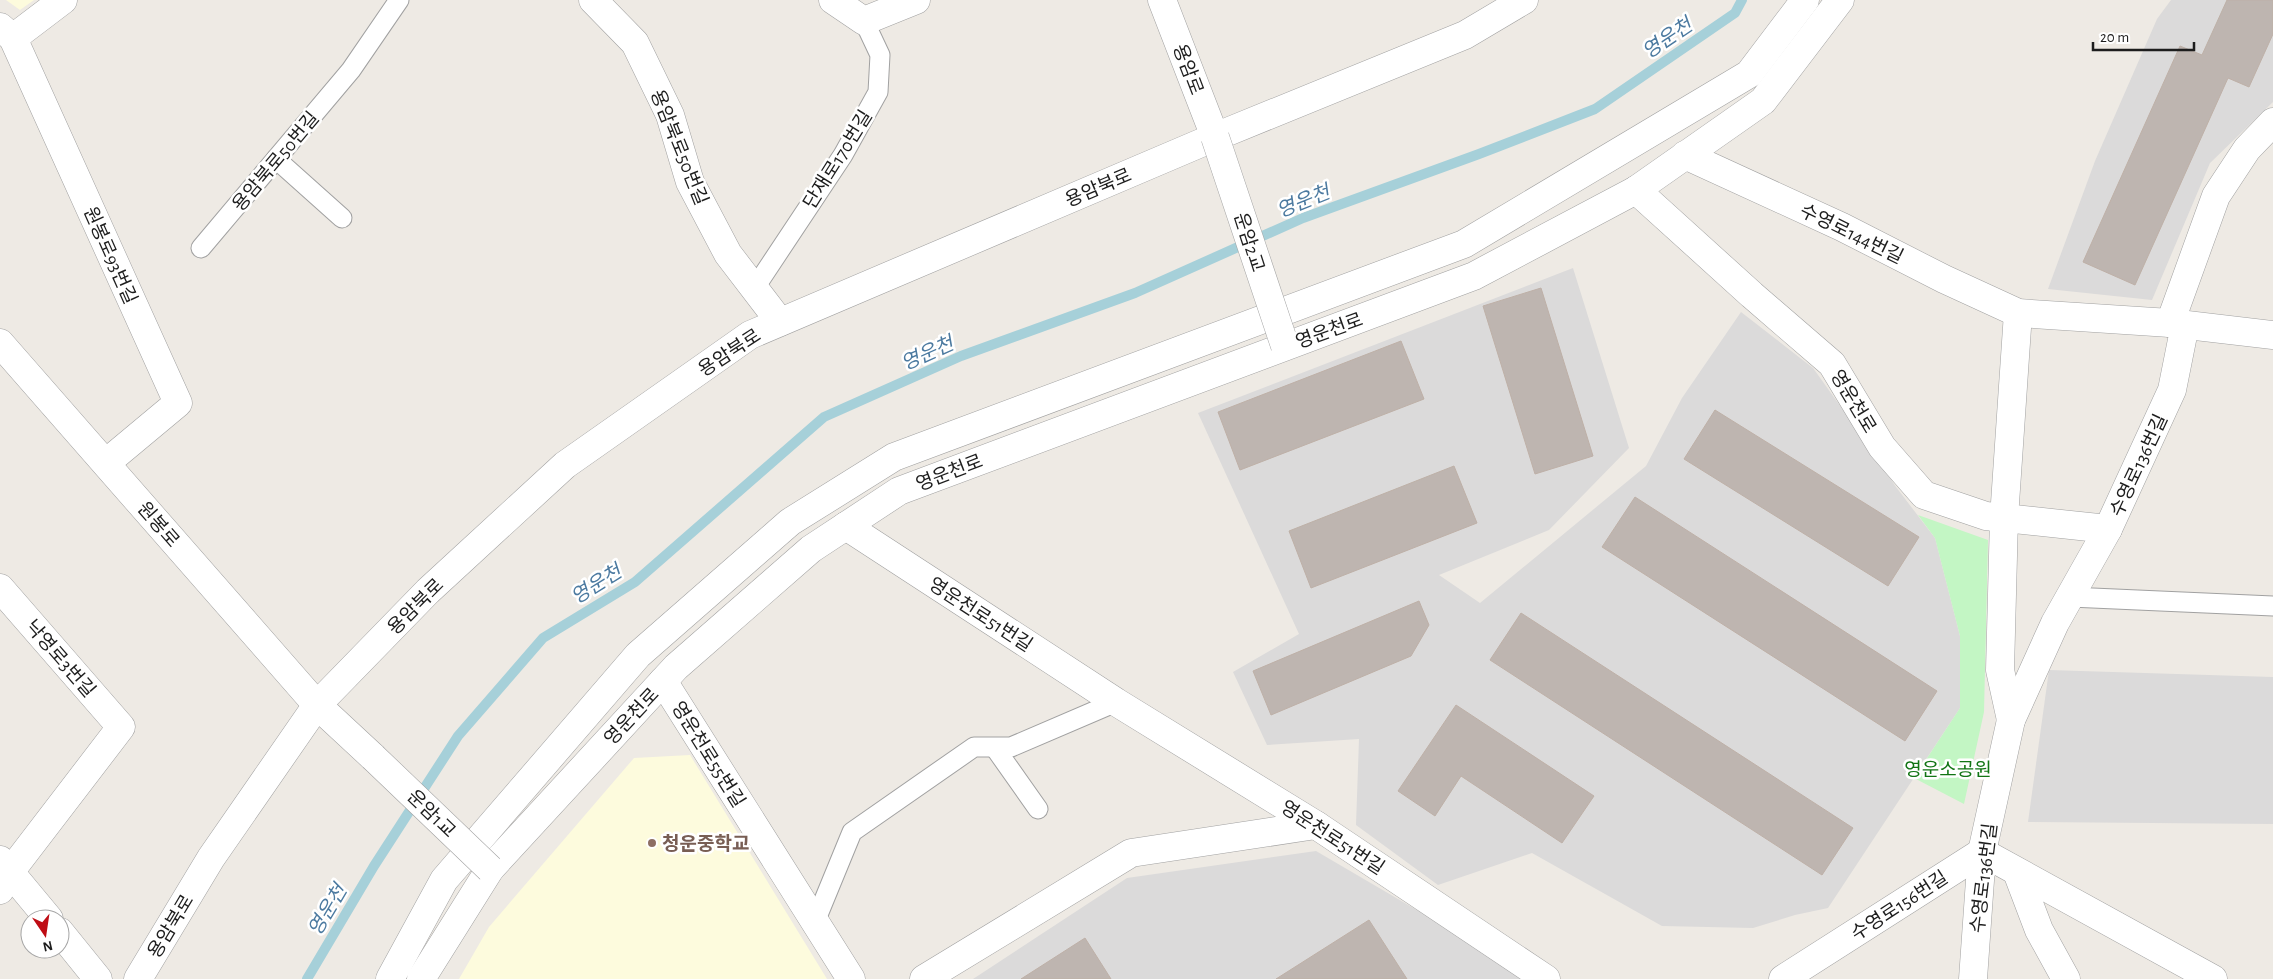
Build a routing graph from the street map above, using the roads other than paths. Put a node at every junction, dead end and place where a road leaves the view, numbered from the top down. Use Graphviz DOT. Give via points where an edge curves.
graph roads {
  1 [pos="63,0"];
  2 [pos="399,0"];
  3 [pos="593,0"];
  4 [pos="833,0"];
  5 [pos="916,0"];
  6 [pos="1162,0"];
  7 [pos="1524,0"];
  8 [pos="1805,0"];
  9 [pos="1840,0"];
  10 [pos="864,21"];
  11 [pos="7,32"];
  12 [pos="2273,122"];
  13 [pos="1215,137"];
  14 [pos="1685,155"];
  15 [pos="276,159"];
  16 [pos="1636,190"];
  17 [pos="342,218"];
  18 [pos="201,248"];
  19 [pos="754,289"];
  20 [pos="2018,313"];
  21 [pos="780,322"];
  22 [pos="2178,324"];
  23 [pos="2273,335"];
  24 [pos="0,343"];
  25 [pos="1285,346"];
  26 [pos="106,463"];
  27 [pos="2004,518"];
  28 [pos="846,526"];
  29 [pos="2108,529"];
  30 [pos="0,588"];
  31 [pos="2070,597"];
  32 [pos="2273,606"];
  33 [pos="663,681"];
  34 [pos="1116,702"];
  35 [pos="316,705"];
  36 [pos="2011,720"];
  37 [pos="995,748"];
  38 [pos="373,757"];
  39 [pos="1038,809"];
  40 [pos="1316,825"];
  41 [pos="1982,852"];
  42 [pos="490,869"];
  43 [pos="2017,872"];
  44 [pos="3,874"];
  45 [pos="39,909"];
  46 [pos="815,922"];
  47 [pos="70,944"];
  48 [pos="98,979"];
  49 [pos="138,979"];
  50 [pos="390,979"];
  51 [pos="421,979"];
  52 [pos="851,979"];
  53 [pos="924,979"];
  54 [pos="1546,979"];
  55 [pos="1783,979"];
  56 [pos="1973,979"];
  57 [pos="2066,979"];
  58 [pos="2214,979"];
  1 -- 11 [label="street"];
  2 -- 15 [label="lane, 용암북로50번길" via="351,70"];
  3 -- 19 [label="street, 용암북로50번길" via="635,43 670,114 690,182 728,254"];
  4 -- 10 [label="street"];
  5 -- 10 [label="street"];
  6 -- 13 [label="street, 용암로"];
  7 -- 13 [label="street, 용암북로" via="1465,35"];
  8 -- 50 [label="street" via="1749,74 1464,244 894,457 790,522 638,655 444,880"];
  9 -- 14 [label="street, 영운천로" via="1763,101"];
  10 -- 19 [label="lane, 단재로170번길" via="880,55 878,92 843,155"];
  11 -- 26 [label="street, 원봉로93번길" via="178,404"];
  12 -- 22 [label="street, 수영로136번길" via="2248,149 2216,196"];
  13 -- 21 [label="street, 용암북로"];
  13 -- 25 [label="street, 운암2교, bridge"];
  14 -- 16 [label="street, 영운천로"];
  14 -- 20 [label="street, 수영로144번길"];
  15 -- 17 [label="lane"];
  15 -- 18 [label="lane, 용암북로50번길"];
  16 -- 25 [label="street, 영운천로" via="1474,276"];
  16 -- 27 [label="street, 영운천로" via="1832,364 1882,447 1924,495 1986,516"];
  19 -- 21 [label="street, 용암북로50번길"];
  20 -- 22 [label="street, 수영로144번길"];
  20 -- 27 [label="street"];
  21 -- 35 [label="street, 용암북로" via="750,335 565,465 428,591"];
  22 -- 23 [label="street, 수영로144번길"];
  22 -- 29 [label="street, 수영로136번길" via="2172,390"];
  24 -- 26 [label="street, 원봉로"];
  25 -- 28 [label="street, 영운천로" via="899,491"];
  26 -- 35 [label="street, 원봉로"];
  27 -- 29 [label="street, 영운천로"];
  27 -- 36 [label="street, 수영로136번길" via="2000,670"];
  28 -- 33 [label="street, 영운천로" via="811,549"];
  28 -- 34 [label="street, 영운천로51번길"];
  29 -- 31 [label="street, 수영로136번길"];
  30 -- 44 [label="street, 낙영로3번길" via="121,727"];
  31 -- 32 [label="lane"];
  31 -- 36 [label="street, 수영로136번길"];
  33 -- 42 [label="street, 영운천로"];
  33 -- 46 [label="street, 영운천로55번길"];
  34 -- 37 [label="lane" via="1011,747"];
  34 -- 40 [label="street, 영운천로51번길"];
  35 -- 38 [label="street, 원봉로"];
  35 -- 49 [label="street, 용암북로" via="211,858"];
  36 -- 41 [label="street, 수영로136번길"];
  37 -- 39 [label="lane"];
  37 -- 46 [label="lane" via="974,748 852,832"];
  38 -- 42 [label="street, 운암1교, bridge"];
  40 -- 53 [label="street" via="1131,853"];
  40 -- 54 [label="street, 영운천로51번길"];
  41 -- 43 [label="street"];
  41 -- 55 [label="street, 수영로156번길"];
  41 -- 56 [label="street, 수영로136번길"];
  42 -- 51 [label="street, 영운천로"];
  43 -- 57 [label="street" via="2039,930"];
  43 -- 58 [label="street"];
  44 -- 45 [label="street"];
  46 -- 52 [label="street, 영운천로55번길"];
  47 -- 48 [label="street"];
}
